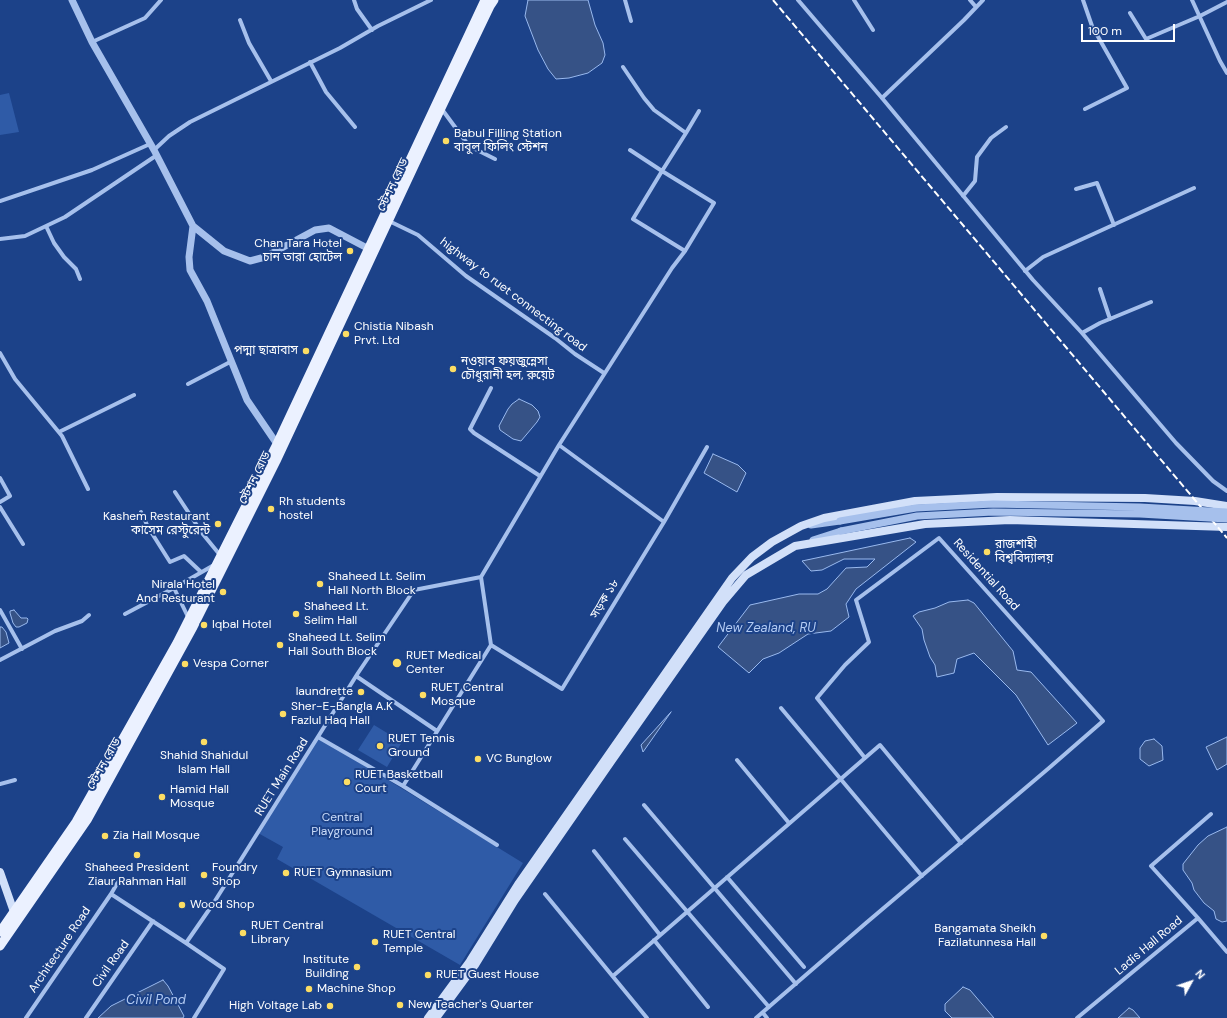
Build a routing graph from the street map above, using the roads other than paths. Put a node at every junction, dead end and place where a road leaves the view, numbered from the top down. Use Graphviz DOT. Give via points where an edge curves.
graph roads {
  1 [pos="72,0"];
  2 [pos="161,0"];
  3 [pos="354,0"];
  4 [pos="431,0"];
  5 [pos="485,0"];
  6 [pos="494,0"];
  7 [pos="625,0"];
  8 [pos="798,0"];
  9 [pos="854,0"];
  10 [pos="970,0"];
  11 [pos="983,0"];
  12 [pos="1083,0"];
  13 [pos="1192,0"];
  14 [pos="1227,2"];
  15 [pos="976,7"];
  16 [pos="1130,13"];
  17 [pos="1200,16"];
  18 [pos="240,20"];
  19 [pos="631,21"];
  20 [pos="372,30"];
  21 [pos="873,30"];
  22 [pos="92,42"];
  23 [pos="310,62"];
  24 [pos="623,67"];
  25 [pos="1227,73"];
  26 [pos="271,81"];
  27 [pos="882,98"];
  28 [pos="441,108"];
  29 [pos="1085,109"];
  30 [pos="699,111"];
  31 [pos="355,126"];
  32 [pos="1006,127"];
  33 [pos="686,133"];
  34 [pos="154,150"];
  35 [pos="630,150"];
  36 [pos="495,159"];
  37 [pos="662,171"];
  38 [pos="1194,188"];
  39 [pos="1076,189"];
  40 [pos="963,196"];
  41 [pos="0,200"];
  42 [pos="389,222"];
  43 [pos="1114,225"];
  44 [pos="46,226"];
  45 [pos="193,226"];
  46 [pos="0,239"];
  47 [pos="369,249"];
  48 [pos="684,251"];
  49 [pos="1025,271"];
  50 [pos="80,279"];
  51 [pos="1100,289"];
  52 [pos="1151,302"];
  53 [pos="1110,318"];
  54 [pos="1082,333"];
  55 [pos="0,352"];
  56 [pos="232,361"];
  57 [pos="604,373"];
  58 [pos="188,384"];
  59 [pos="491,388"];
  60 [pos="134,395"];
  61 [pos="59,432"];
  62 [pos="559,446"];
  63 [pos="279,447"];
  64 [pos="707,447"];
  65 [pos="540,476"];
  66 [pos="0,478"];
  67 [pos="88,489"];
  68 [pos="1227,491"];
  69 [pos="175,492"];
  70 [pos="0,502"];
  71 [pos="1227,506"];
  72 [pos="0,507"];
  73 [pos="141,512"];
  74 [pos="1227,512"];
  75 [pos="1227,519"];
  76 [pos="664,522"];
  77 [pos="801,526"];
  78 [pos="1227,527"];
  79 [pos="23,544"];
  80 [pos="795,546"];
  81 [pos="219,559"];
  82 [pos="201,572"];
  83 [pos="481,577"];
  84 [pos="174,588"];
  85 [pos="0,610"];
  86 [pos="125,614"];
  87 [pos="89,615"];
  88 [pos="189,619"];
  89 [pos="491,645"];
  90 [pos="22,649"];
  91 [pos="0,660"];
  92 [pos="356,676"];
  93 [pos="780,708"];
  94 [pos="438,731"];
  95 [pos="318,737"];
  96 [pos="865,758"];
  97 [pos="737,760"];
  98 [pos="840,779"];
  99 [pos="15,780"];
  100 [pos="0,784"];
  101 [pos="404,786"];
  102 [pos="644,805"];
  103 [pos="1211,814"];
  104 [pos="789,823"];
  105 [pos="625,839"];
  106 [pos="496,844"];
  107 [pos="961,844"];
  108 [pos="594,851"];
  109 [pos="0,872"];
  110 [pos="922,876"];
  111 [pos="727,877"];
  112 [pos="118,882"];
  113 [pos="715,888"];
  114 [pos="110,894"];
  115 [pos="544,894"];
  116 [pos="688,911"];
  117 [pos="14,912"];
  118 [pos="1198,918"];
  119 [pos="153,921"];
  120 [pos="0,932"];
  121 [pos="660,935"];
  122 [pos="654,940"];
  123 [pos="186,943"];
  124 [pos="0,946"];
  125 [pos="1227,952"];
  126 [pos="804,967"];
  127 [pos="613,976"];
  128 [pos="796,984"];
  129 [pos="708,1007"];
  130 [pos="769,1007"];
  131 [pos="762,1013"];
  132 [pos="26,1018"];
  133 [pos="86,1018"];
  134 [pos="194,1018"];
  135 [pos="428,1018"];
  136 [pos="436,1018"];
  137 [pos="647,1018"];
  138 [pos="756,1018"];
  139 [pos="767,1018"];
  140 [pos="1077,1018"];
  1 -- 22 [label="street"];
  2 -- 22 [label="street" via="145,18"];
  3 -- 20 [label="street" via="357,9"];
  4 -- 20 [label="street"];
  5 -- 47 [label="main road, স্টেশন রোড"];
  6 -- 28 [label="main road, স্টেশন রোড"];
  7 -- 19 [label="street"];
  8 -- 27 [label="street"];
  9 -- 21 [label="street"];
  10 -- 15 [label="street"];
  11 -- 15 [label="street"];
  12 -- 29 [label="street" via="1092,26 1127,88"];
  13 -- 17 [label="street"];
  14 -- 17 [label="street"];
  15 -- 27 [label="street"];
  16 -- 17 [label="street" via="1146,39"];
  17 -- 25 [label="street"];
  18 -- 26 [label="street" via="249,43"];
  20 -- 23 [label="street"];
  22 -- 34 [label="street"];
  23 -- 26 [label="street"];
  23 -- 31 [label="street" via="326,92"];
  24 -- 33 [label="street" via="654,110"];
  26 -- 34 [label="street" via="190,122"];
  27 -- 40 [label="street"];
  28 -- 36 [label="street" via="468,146"];
  28 -- 42 [label="main road, স্টেশন রোড"];
  30 -- 33 [label="street"];
  32 -- 40 [label="street" via="991,138 977,157 975,181"];
  33 -- 37 [label="street"];
  34 -- 41 [label="street"];
  34 -- 44 [label="street" via="65,217"];
  34 -- 45 [label="street"];
  35 -- 37 [label="street"];
  37 -- 48 [label="street" via="633,219"];
  37 -- 48 [label="street" via="714,203"];
  38 -- 43 [label="street"];
  39 -- 43 [label="street" via="1097,183"];
  40 -- 49 [label="street"];
  42 -- 57 [label="street, highway to ruet connecting road" via="418,236 466,276"];
  42 -- 63 [label="main road, স্টেশন রোড"];
  43 -- 49 [label="street" via="1043,257"];
  44 -- 46 [label="street" via="25,236"];
  44 -- 50 [label="street" via="64,257 76,269"];
  45 -- 47 [label="street" via="224,251 250,261 265,257 315,230 330,228"];
  45 -- 56 [label="street" via="190,270 207,301"];
  47 -- 63 [label="main road, স্টেশন রোড"];
  48 -- 57 [label="street"];
  49 -- 54 [label="street"];
  51 -- 53 [label="street"];
  52 -- 53 [label="street"];
  53 -- 54 [label="street"];
  54 -- 68 [label="street" via="1176,443 1213,481"];
  55 -- 61 [label="street" via="15,379"];
  56 -- 58 [label="street"];
  56 -- 63 [label="street" via="247,400"];
  57 -- 62 [label="street"];
  59 -- 65 [label="street" via="470,429"];
  60 -- 61 [label="street"];
  61 -- 67 [label="street"];
  62 -- 65 [label="street"];
  62 -- 76 [label="street"];
  63 -- 81 [label="main road, স্টেশন রোড"];
  63 -- 124 [label="main road, স্টেশন রোড" via="193,627 86,820"];
  64 -- 76 [label="street, সড়ক ১৮"];
  65 -- 83 [label="street"];
  66 -- 70 [label="street" via="10,496"];
  69 -- 81 [label="street"];
  71 -- 77 [label="main road" via="1145,498 982,498 914,501 824,518"];
  72 -- 79 [label="street"];
  73 -- 82 [label="street" via="170,562 184,556"];
  74 -- 77 [label="street, bridge" via="1140,507 993,504 916,508"];
  75 -- 80 [label="street, bridge" via="1140,514 993,512 916,516 841,531"];
  76 -- 89 [label="street, সড়ক ১৮" via="562,690"];
  77 -- 135 [label="main road" via="757,553 732,578 519,883 470,961"];
  78 -- 80 [label="main road" via="1010,520 940,523"];
  80 -- 136 [label="main road" via="746,575 723,602 605,769 515,900 475,965"];
  81 -- 82 [label="street"];
  81 -- 88 [label="main road, স্টেশন রোড"];
  82 -- 84 [label="street"];
  83 -- 89 [label="street"];
  83 -- 92 [label="street, RUET Main Road" via="414,590"];
  84 -- 86 [label="street"];
  84 -- 88 [label="street"];
  85 -- 90 [label="street"];
  87 -- 90 [label="street"];
  88 -- 117 [label="main road, স্টেশন রোড" via="90,800"];
  89 -- 94 [label="street"];
  90 -- 91 [label="street"];
  92 -- 94 [label="street"];
  92 -- 95 [label="street, RUET Main Road"];
  93 -- 98 [label="street"];
  94 -- 101 [label="street"];
  95 -- 101 [label="street"];
  95 -- 123 [label="street, RUET Main Road"];
  96 -- 98 [label="street"];
  96 -- 107 [label="street" via="880,745"];
  96 -- 107 [label="street, Residential Road" via="817,698 869,642 856,600 939,538 1103,721"];
  97 -- 104 [label="street"];
  98 -- 104 [label="street"];
  98 -- 110 [label="street"];
  99 -- 100 [label="street"];
  101 -- 106 [label="street"];
  102 -- 113 [label="street"];
  103 -- 118 [label="street" via="1151,866"];
  104 -- 111 [label="street"];
  105 -- 116 [label="street"];
  107 -- 110 [label="street"];
  108 -- 121 [label="street"];
  109 -- 117 [label="main road"];
  110 -- 128 [label="street"];
  111 -- 113 [label="street"];
  111 -- 126 [label="street"];
  112 -- 114 [label="street, Architecture Road"];
  113 -- 116 [label="street"];
  113 -- 128 [label="street"];
  114 -- 119 [label="street"];
  114 -- 132 [label="street, Architecture Road"];
  115 -- 127 [label="street"];
  116 -- 121 [label="street"];
  116 -- 130 [label="street"];
  117 -- 120 [label="main road, স্টেশন রোড"];
  118 -- 125 [label="street, Ladis Hall Road"];
  118 -- 140 [label="street, Ladis Hall Road"];
  119 -- 123 [label="street"];
  119 -- 133 [label="street, Civil Road"];
  121 -- 122 [label="street"];
  122 -- 127 [label="street"];
  122 -- 129 [label="street"];
  123 -- 134 [label="street" via="224,969"];
  127 -- 137 [label="street"];
  128 -- 130 [label="street"];
  130 -- 131 [label="street"];
  131 -- 138 [label="street"];
  131 -- 139 [label="street"];
}
